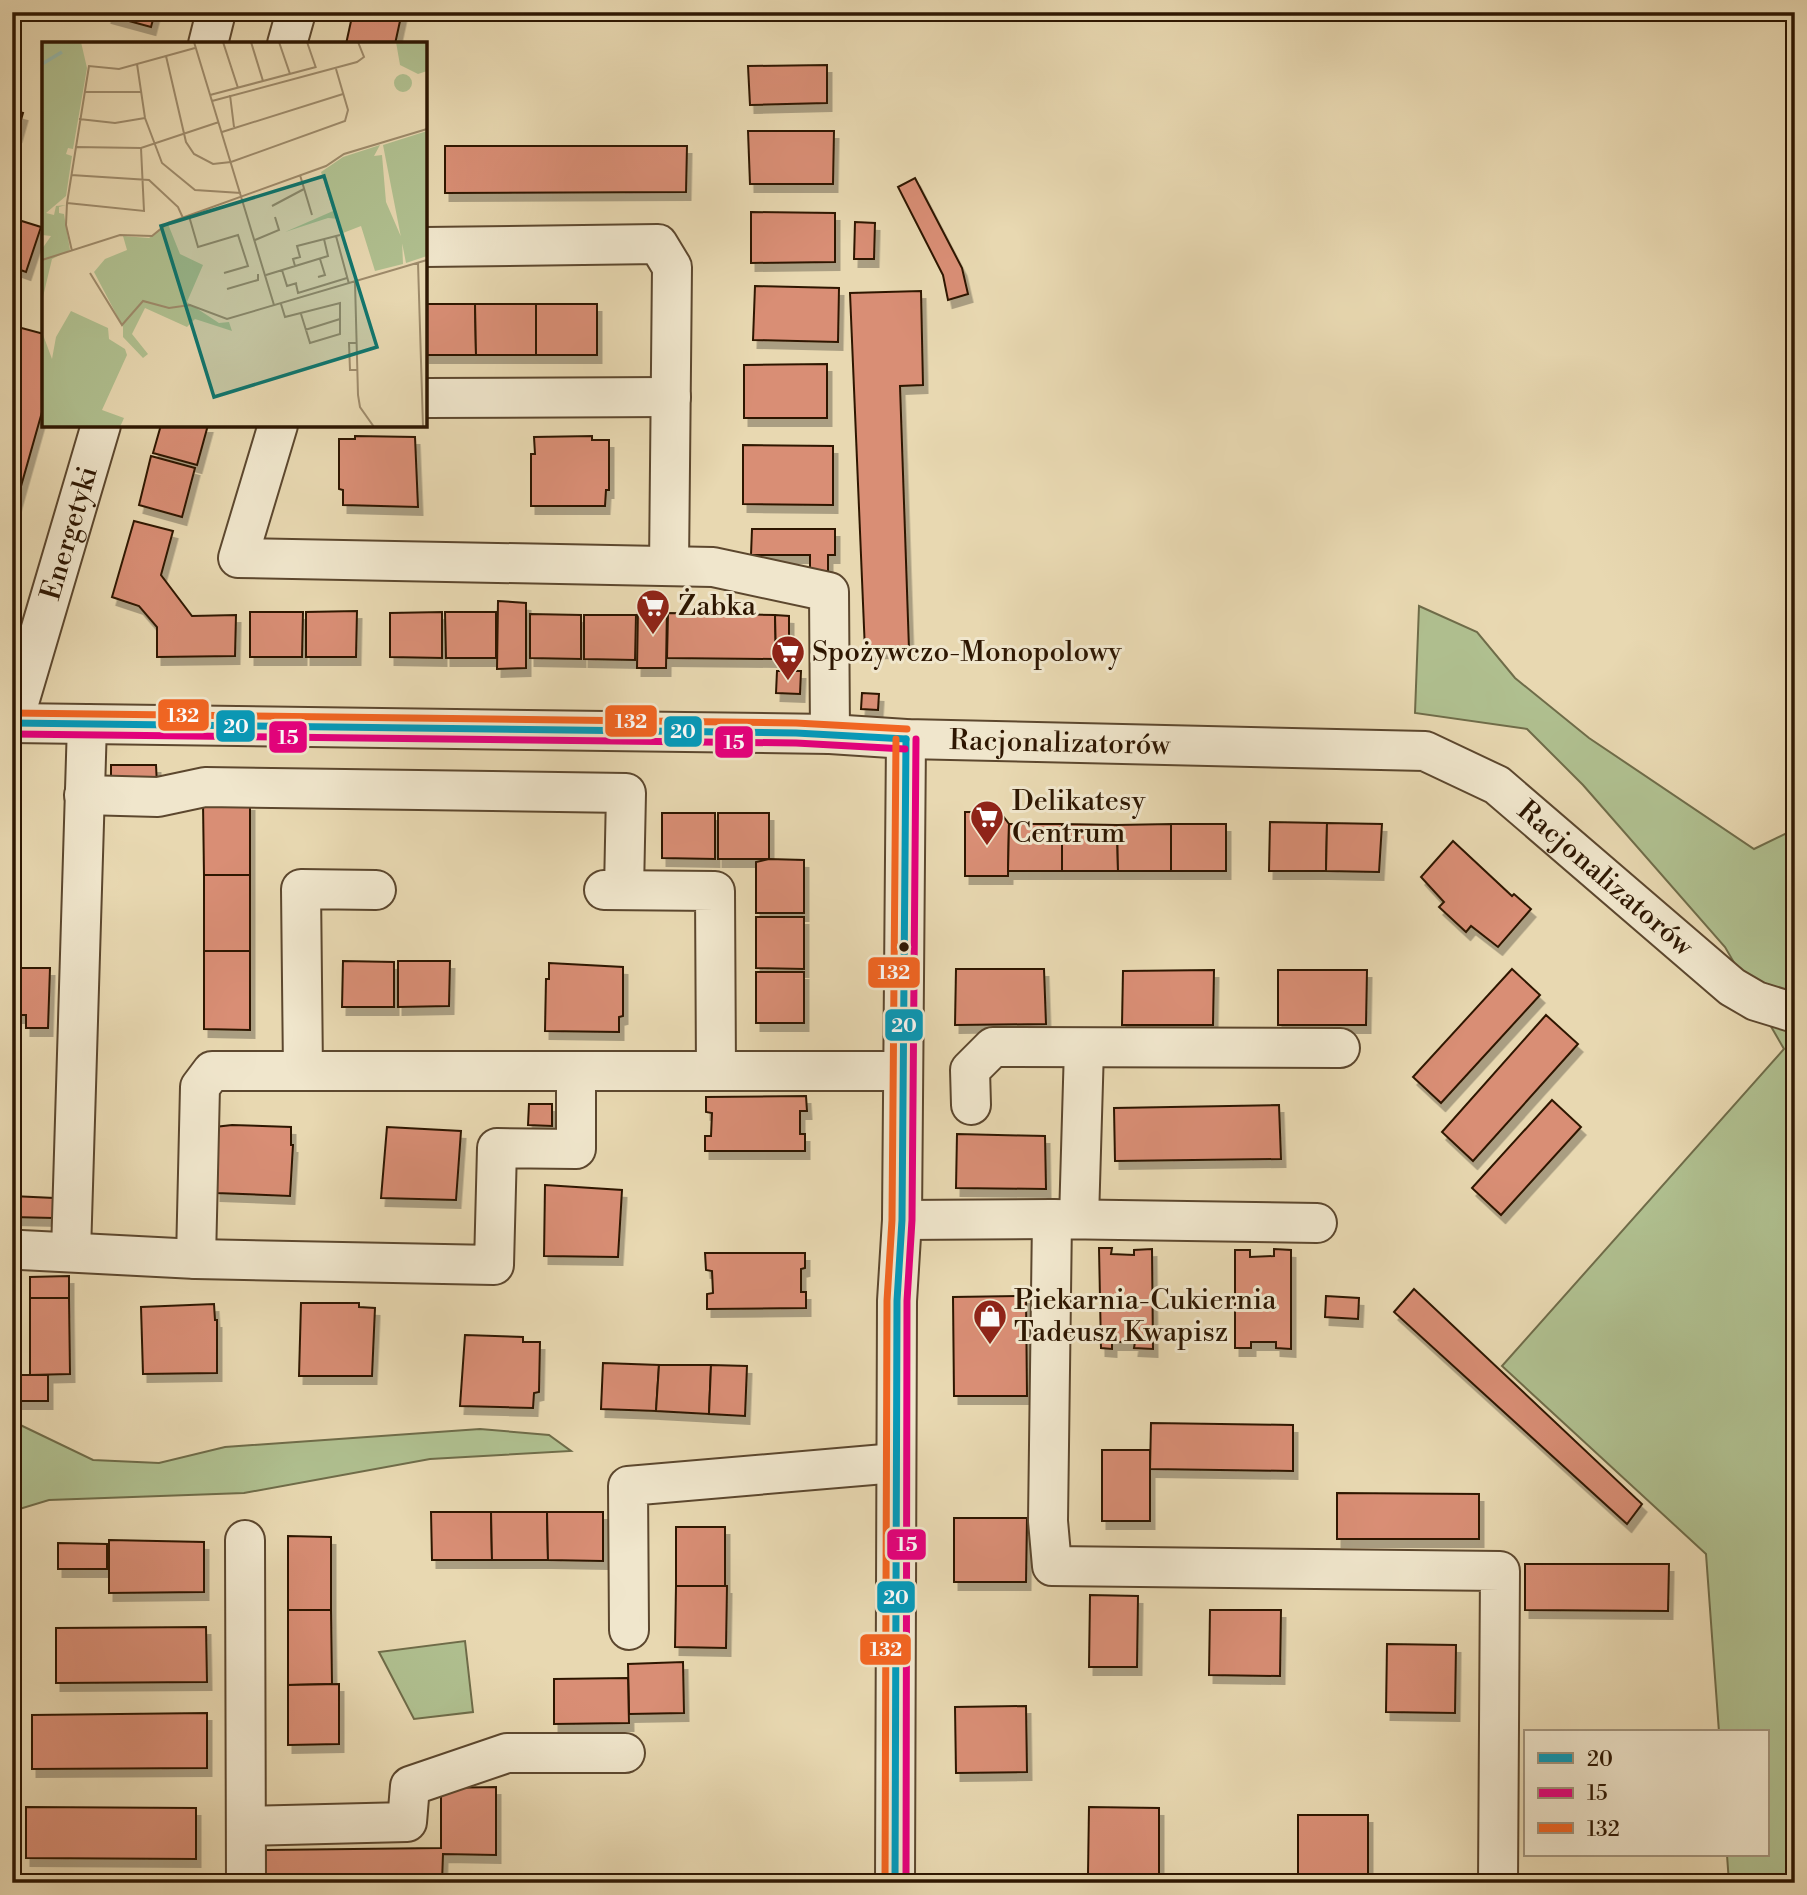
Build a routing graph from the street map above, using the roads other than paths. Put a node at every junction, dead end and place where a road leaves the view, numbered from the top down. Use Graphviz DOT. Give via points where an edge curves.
graph roads {
  1 [pos="216,12"];
  2 [pos="296,12"];
  3 [pos="208,42"];
  4 [pos="288,42"];
  5 [pos="427,247"];
  6 [pos="671,397"];
  7 [pos="427,398"];
  8 [pos="100,427"];
  9 [pos="277,427"];
  10 [pos="669,566"];
  11 [pos="13,723"];
  12 [pos="87,724"];
  13 [pos="830,734"];
  14 [pos="906,738"];
  15 [pos="84,795"];
  16 [pos="376,890"];
  17 [pos="1795,1013"];
  18 [pos="1084,1048"];
  19 [pos="1340,1048"];
  20 [pos="303,1071"];
  21 [pos="903,1071"];
  22 [pos="576,1072"];
  23 [pos="716,1072"];
  24 [pos="971,1105"];
  25 [pos="1066,1219"];
  26 [pos="902,1220"];
  27 [pos="1317,1223"];
  28 [pos="21,1250"];
  29 [pos="71,1252"];
  30 [pos="196,1259"];
  31 [pos="897,1463"];
  32 [pos="245,1541"];
  33 [pos="629,1630"];
  34 [pos="625,1752"];
  35 [pos="246,1826"];
  36 [pos="246,1883"];
  37 [pos="895,1883"];
  38 [pos="1498,1883"];
  1 -- 3 [label="street"];
  2 -- 4 [label="street"];
  5 -- 6 [label="street" via="658,244 672,267"];
  6 -- 7 [label="street"];
  6 -- 10 [label="street"];
  8 -- 11 [label="street, Energetyki"];
  9 -- 10 [label="street" via="238,558"];
  10 -- 13 [label="street" via="713,567 829,592"];
  11 -- 12 [label="street, Racjonalizatorów"];
  12 -- 13 [label="street, Racjonalizatorów"];
  12 -- 15 [label="street"];
  13 -- 14 [label="street, Racjonalizatorów"];
  14 -- 17 [label="street, Racjonalizatorów" via="1424,751 1497,785 1732,987 1756,1001"];
  14 -- 21 [label="street"];
  15 -- 23 [label="street" via="158,797 205,786 626,793 614,890 715,891"];
  15 -- 29 [label="street"];
  16 -- 20 [label="street" via="300,889"];
  18 -- 19 [label="street"];
  18 -- 24 [label="street" via="993,1047 970,1070"];
  18 -- 25 [label="street"];
  20 -- 22 [label="street"];
  20 -- 30 [label="street" via="212,1071 200,1087"];
  21 -- 23 [label="street"];
  21 -- 26 [label="street"];
  22 -- 23 [label="street"];
  22 -- 30 [label="street" via="576,1149 497,1148 494,1265"];
  25 -- 26 [label="street"];
  25 -- 27 [label="street"];
  25 -- 38 [label="street" via="1048,1521 1052,1566 1500,1570"];
  26 -- 31 [label="street"];
  28 -- 29 [label="street"];
  29 -- 30 [label="street"];
  31 -- 33 [label="street" via="628,1486"];
  31 -- 37 [label="street"];
  32 -- 35 [label="street"];
  34 -- 35 [label="street" via="507,1753 410,1786 407,1822"];
  35 -- 36 [label="street"];
}
